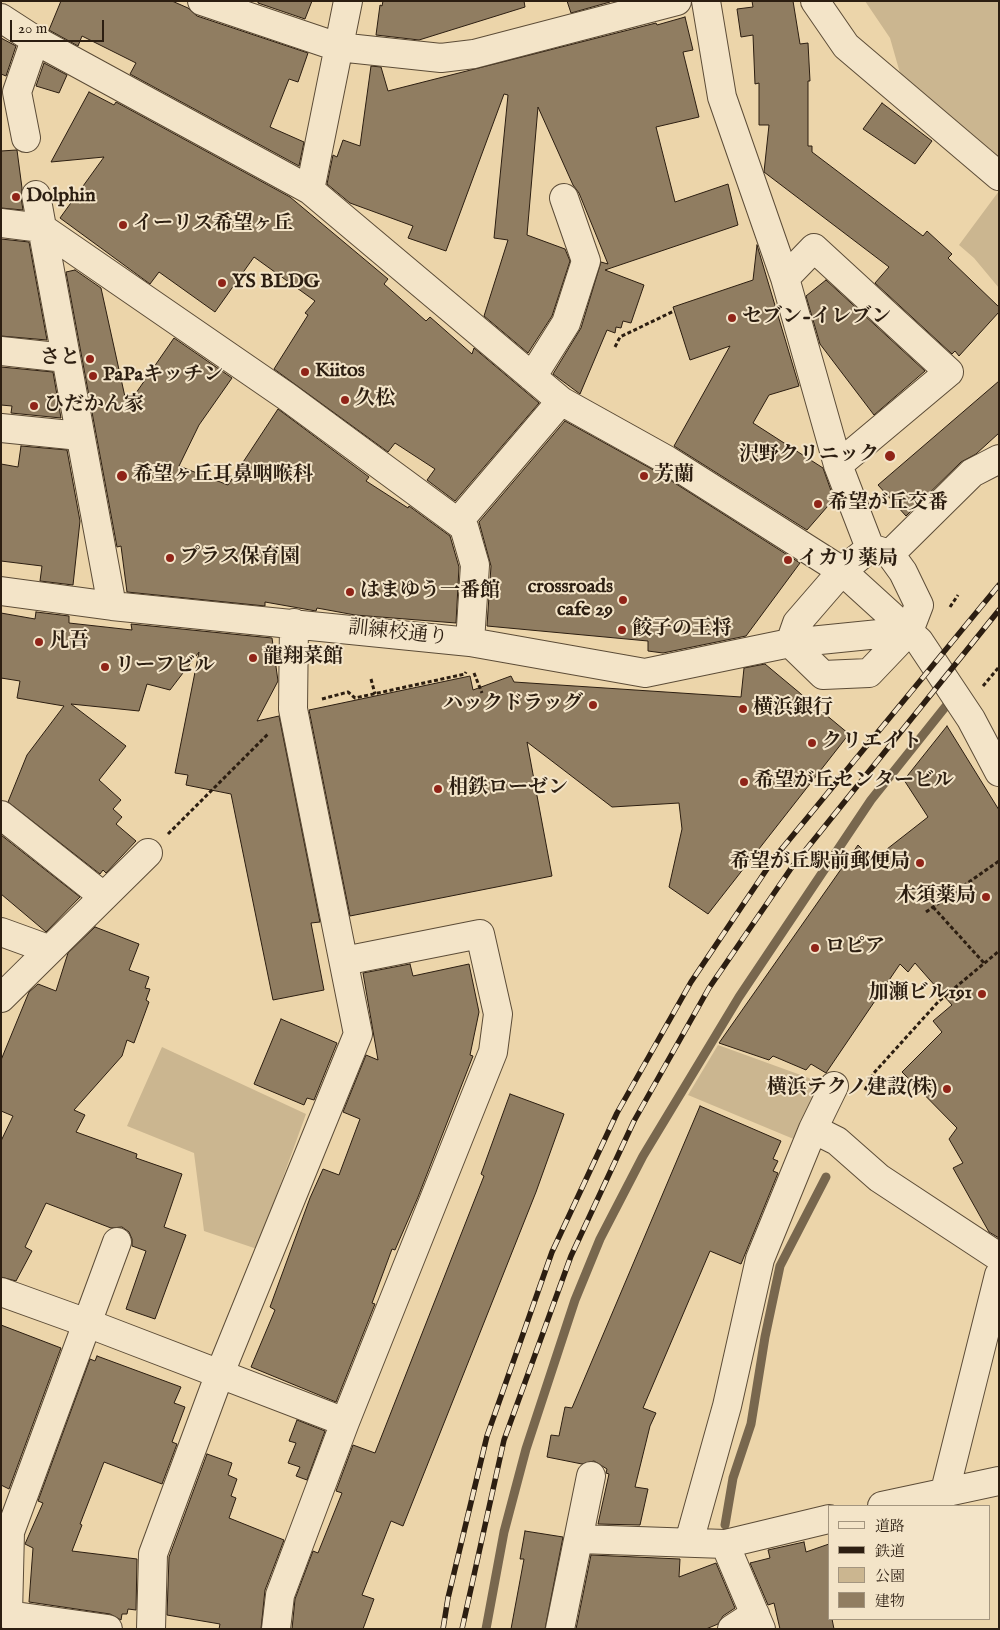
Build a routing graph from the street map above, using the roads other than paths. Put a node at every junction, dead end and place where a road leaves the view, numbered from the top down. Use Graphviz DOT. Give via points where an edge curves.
graph roads {
  1 [pos="202,1"];
  2 [pos="348,1"];
  3 [pos="677,1"];
  4 [pos="706,1"];
  5 [pos="815,1"];
  6 [pos="1,18"];
  7 [pos="35,40"];
  8 [pos="338,47"];
  9 [pos="26,138"];
  10 [pos="999,176"];
  11 [pos="310,190"];
  12 [pos="36,195"];
  13 [pos="564,198"];
  14 [pos="1,223"];
  15 [pos="42,228"];
  16 [pos="785,278"];
  17 [pos="1,351"];
  18 [pos="66,358"];
  19 [pos="532,377"];
  20 [pos="561,401"];
  21 [pos="1,428"];
  22 [pos="80,436"];
  23 [pos="999,459"];
  24 [pos="838,465"];
  25 [pos="458,522"];
  26 [pos="880,551"];
  27 [pos="842,571"];
  28 [pos="1,591"];
  29 [pos="112,606"];
  30 [pos="294,623"];
  31 [pos="909,631"];
  32 [pos="470,642"];
  33 [pos="790,644"];
  34 [pos="998,770"];
  35 [pos="1,815"];
  36 [pos="148,854"];
  37 [pos="104,896"];
  38 [pos="1,932"];
  39 [pos="48,949"];
  40 [pos="344,961"];
  41 [pos="1,998"];
  42 [pos="834,1086"];
  43 [pos="813,1129"];
  44 [pos="117,1242"];
  45 [pos="999,1258"];
  46 [pos="999,1275"];
  47 [pos="1,1292"];
  48 [pos="88,1323"];
  49 [pos="220,1373"];
  50 [pos="345,1422"];
  51 [pos="591,1476"];
  52 [pos="999,1481"];
  53 [pos="945,1491"];
  54 [pos="886,1505"];
  55 [pos="828,1519"];
  56 [pos="579,1539"];
  57 [pos="689,1542"];
  58 [pos="725,1544"];
  59 [pos="758,1622"];
  60 [pos="108,1629"];
  61 [pos="151,1629"];
  62 [pos="276,1629"];
  63 [pos="560,1629"];
  64 [pos="732,1629"];
  1 -- 8 [label="street"];
  2 -- 8 [label="street"];
  3 -- 8 [label="street" via="474,54 441,58"];
  4 -- 16 [label="street" via="722,97"];
  5 -- 10 [label="street" via="846,46"];
  6 -- 7 [label="street"];
  7 -- 9 [label="street" via="17,92"];
  7 -- 11 [label="street"];
  8 -- 11 [label="street"];
  11 -- 19 [label="street"];
  12 -- 15 [label="street"];
  13 -- 19 [label="street" via="586,260 566,323"];
  14 -- 15 [label="street"];
  15 -- 18 [label="street"];
  15 -- 25 [label="street" via="286,396"];
  16 -- 24 [label="street"];
  16 -- 24 [label="street" via="814,248 949,372"];
  17 -- 18 [label="street"];
  18 -- 22 [label="street"];
  19 -- 20 [label="street"];
  20 -- 25 [label="street"];
  20 -- 27 [label="street" via="667,460"];
  21 -- 22 [label="street"];
  22 -- 29 [label="street"];
  23 -- 26 [label="street" via="972,473"];
  24 -- 26 [label="street"];
  25 -- 32 [label="street" via="464,527 475,565"];
  26 -- 27 [label="street"];
  26 -- 31 [label="street" via="903,572 919,605"];
  27 -- 31 [label="street"];
  27 -- 33 [label="street" via="796,623"];
  28 -- 29 [label="street, 訓練校通り"];
  29 -- 30 [label="street, 訓練校通り"];
  30 -- 32 [label="street, 訓練校通り"];
  30 -- 40 [label="street" via="292,709"];
  31 -- 33 [label="street, 訓練校通り"];
  31 -- 33 [label="street" via="869,673 823,675"];
  31 -- 34 [label="street" via="971,720"];
  32 -- 33 [label="street, 訓練校通り" via="645,673"];
  35 -- 37 [label="street"];
  36 -- 37 [label="street"];
  37 -- 39 [label="street"];
  38 -- 39 [label="street"];
  39 -- 41 [label="street"];
  40 -- 49 [label="street" via="358,1034"];
  40 -- 50 [label="street" via="480,934 498,1014 493,1052"];
  42 -- 43 [label="street"];
  43 -- 45 [label="street" via="837,1141 879,1178"];
  43 -- 57 [label="street" via="760,1258 727,1406"];
  44 -- 48 [label="street"];
  46 -- 53 [label="street"];
  47 -- 48 [label="street"];
  48 -- 49 [label="street"];
  48 -- 60 [label="street" via="10,1532 8,1615"];
  49 -- 50 [label="street"];
  49 -- 61 [label="street" via="153,1554"];
  50 -- 62 [label="street" via="280,1595"];
  51 -- 56 [label="street"];
  52 -- 53 [label="street"];
  53 -- 54 [label="street"];
  55 -- 58 [label="street"];
  56 -- 57 [label="street"];
  56 -- 63 [label="street"];
  57 -- 58 [label="street"];
  58 -- 59 [label="street"];
  59 -- 64 [label="street"];
}
